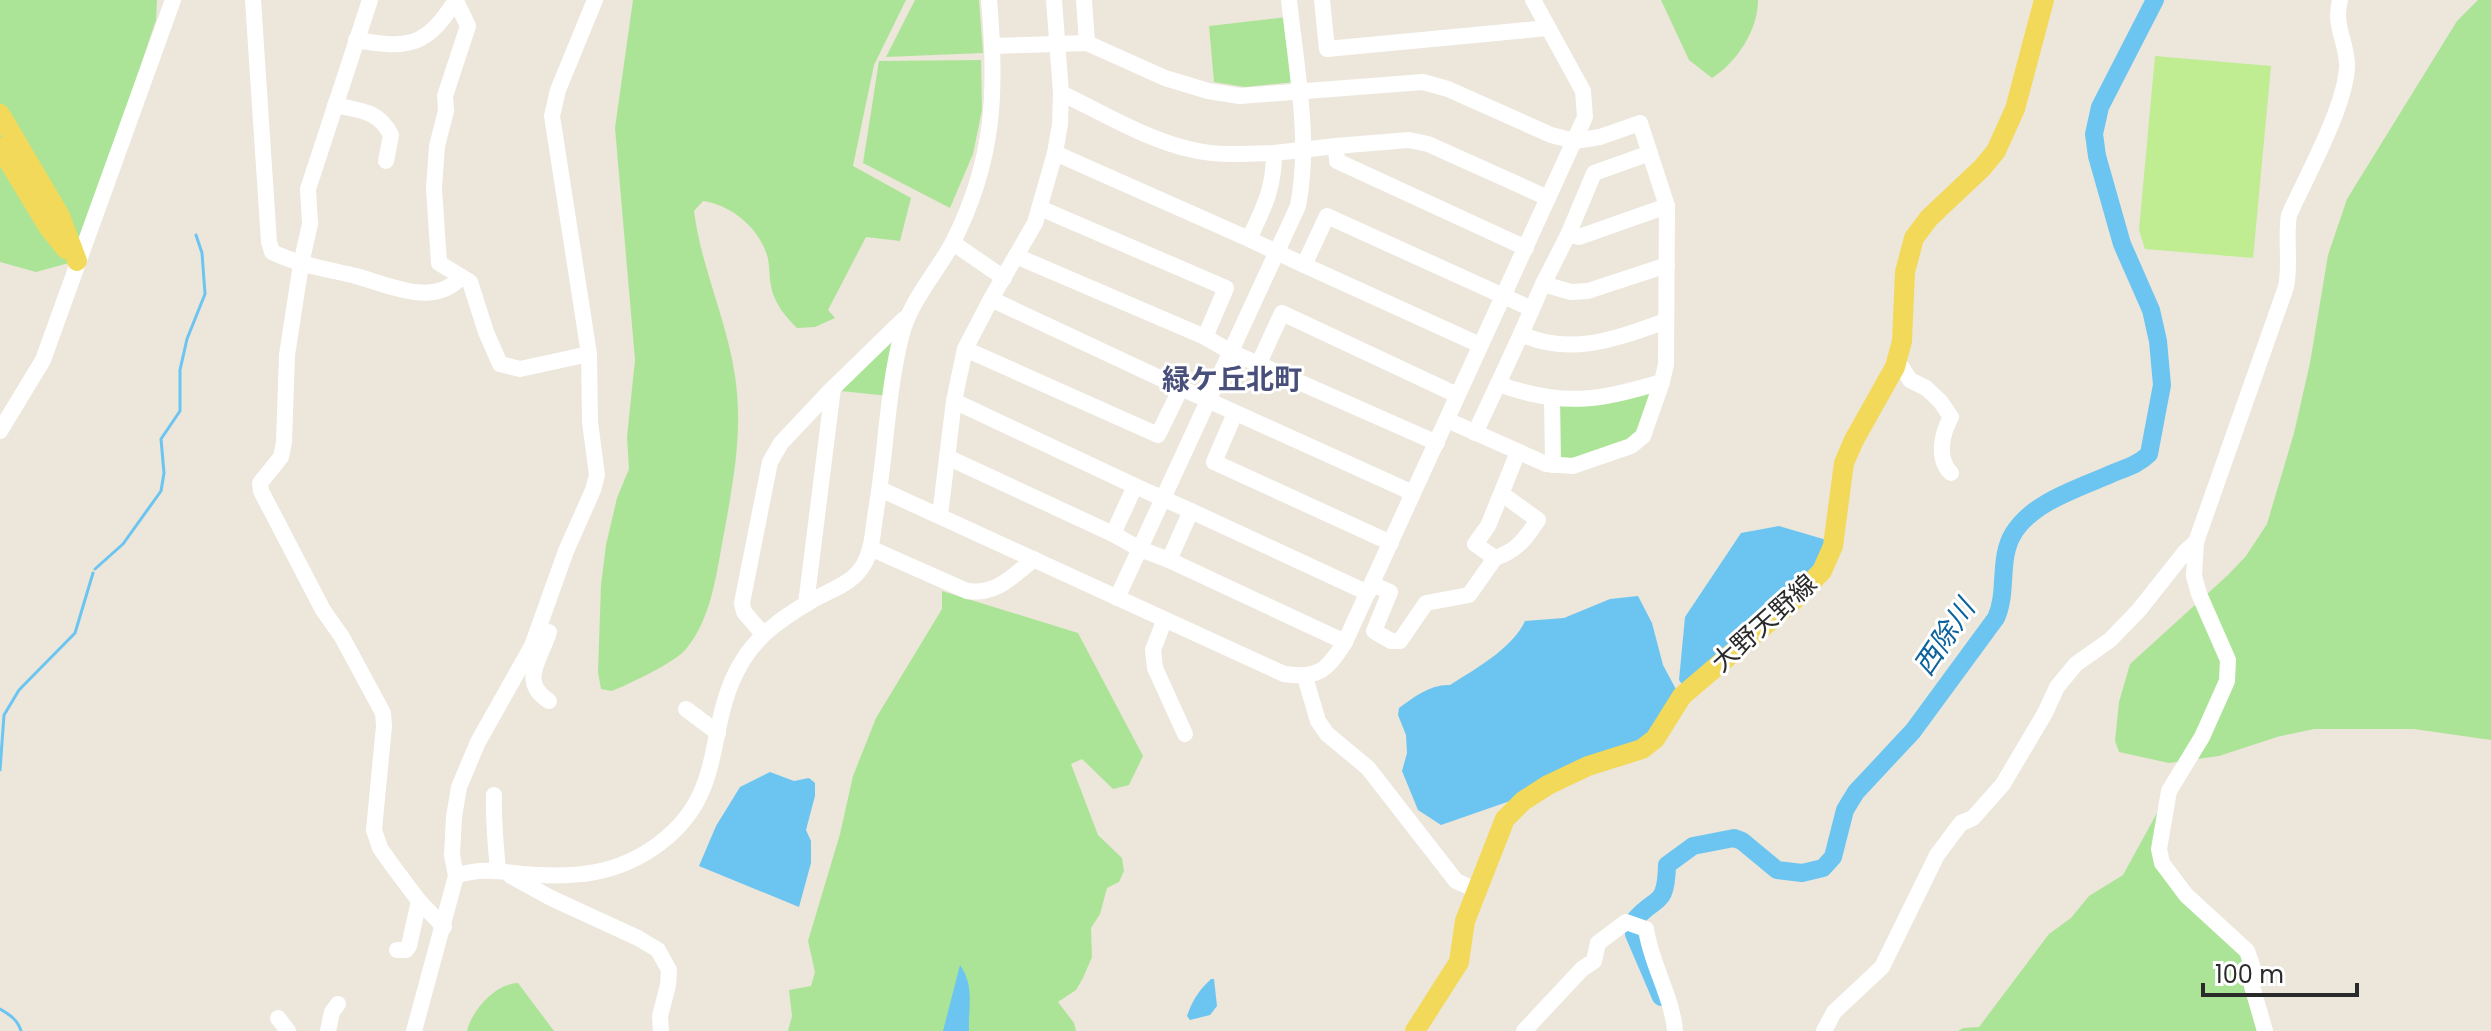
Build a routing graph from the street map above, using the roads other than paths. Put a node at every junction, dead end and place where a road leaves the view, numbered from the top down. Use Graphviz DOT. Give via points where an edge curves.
graph roads {
  1 [pos="173,0"];
  2 [pos="253,0"];
  3 [pos="370,0"];
  4 [pos="456,0"];
  5 [pos="595,0"];
  6 [pos="989,0"];
  7 [pos="1054,0"];
  8 [pos="1084,0"];
  9 [pos="1289,0"];
  10 [pos="1322,0"];
  11 [pos="1533,0"];
  12 [pos="2044,0"];
  13 [pos="2340,0"];
  14 [pos="1548,28"];
  15 [pos="356,40"];
  16 [pos="1057,42"];
  17 [pos="1087,43"];
  18 [pos="993,46"];
  19 [pos="1299,91"];
  20 [pos="1061,93"];
  21 [pos="335,105"];
  22 [pos="0,114"];
  23 [pos="1575,141"];
  24 [pos="1336,146"];
  25 [pos="0,147"];
  26 [pos="1304,148"];
  27 [pos="1055,153"];
  28 [pos="1274,153"];
  29 [pos="1650,153"];
  30 [pos="386,161"];
  31 [pos="1548,198"];
  32 [pos="1667,206"];
  33 [pos="1040,208"];
  34 [pos="1568,235"];
  35 [pos="1249,239"];
  36 [pos="953,243"];
  37 [pos="1526,248"];
  38 [pos="1277,253"];
  39 [pos="1016,256"];
  40 [pos="77,261"];
  41 [pos="301,264"];
  42 [pos="1304,265"];
  43 [pos="1667,265"];
  44 [pos="461,277"];
  45 [pos="1004,278"];
  46 [pos="1543,284"];
  47 [pos="1503,297"];
  48 [pos="991,299"];
  49 [pos="1532,309"];
  50 [pos="908,315"];
  51 [pos="1666,321"];
  52 [pos="1521,334"];
  53 [pos="1205,337"];
  54 [pos="1480,345"];
  55 [pos="965,349"];
  56 [pos="1231,352"];
  57 [pos="589,354"];
  58 [pos="1897,360"];
  59 [pos="1259,363"];
  60 [pos="1662,382"];
  61 [pos="1498,384"];
  62 [pos="833,388"];
  63 [pos="1181,388"];
  64 [pos="1457,395"];
  65 [pos="1552,398"];
  66 [pos="1209,400"];
  67 [pos="954,401"];
  68 [pos="1235,413"];
  69 [pos="1447,420"];
  70 [pos="0,431"];
  71 [pos="1475,433"];
  72 [pos="1437,443"];
  73 [pos="1518,452"];
  74 [pos="947,457"];
  75 [pos="1553,465"];
  76 [pos="1951,473"];
  77 [pos="1135,486"];
  78 [pos="880,489"];
  79 [pos="1413,493"];
  80 [pos="1502,494"];
  81 [pos="1164,497"];
  82 [pos="1191,511"];
  83 [pos="940,515"];
  84 [pos="1113,534"];
  85 [pos="570,542"];
  86 [pos="2196,542"];
  87 [pos="1391,543"];
  88 [pos="870,548"];
  89 [pos="1140,549"];
  90 [pos="1495,558"];
  91 [pos="1034,559"];
  92 [pos="1169,560"];
  93 [pos="1370,588"];
  94 [pos="1117,598"];
  95 [pos="806,604"];
  96 [pos="1164,621"];
  97 [pos="763,634"];
  98 [pos="1345,642"];
  99 [pos="1305,677"];
  100 [pos="549,701"];
  101 [pos="686,709"];
  102 [pos="718,733"];
  103 [pos="1185,734"];
  104 [pos="494,795"];
  105 [pos="500,872"];
  106 [pos="456,876"];
  107 [pos="1478,891"];
  108 [pos="419,901"];
  109 [pos="444,927"];
  110 [pos="397,950"];
  111 [pos="338,1004"];
  112 [pos="420,1006"];
  113 [pos="328,1031"];
  114 [pos="404,1031"];
  115 [pos="414,1031"];
  116 [pos="661,1031"];
  117 [pos="1415,1031"];
  118 [pos="1524,1031"];
  119 [pos="1675,1031"];
  120 [pos="1824,1031"];
  121 [pos="2265,1031"];
  1 -- 40 [label="street"];
  2 -- 41 [label="street" via="269,242 272,252"];
  3 -- 15 [label="street"];
  4 -- 15 [label="street" via="440,25 407,44"];
  4 -- 44 [label="street" via="468,26 445,96 434,188 439,263"];
  5 -- 57 [label="street" via="552,116"];
  6 -- 18 [label="street"];
  7 -- 16 [label="street"];
  8 -- 17 [label="street"];
  9 -- 19 [label="street"];
  10 -- 14 [label="street" via="1327,49"];
  11 -- 14 [label="street"];
  12 -- 58 [label="main road, 大野天野線" via="2015,109 1996,151 1914,238 1905,272"];
  13 -- 86 [label="street" via="2336,16 2347,64 2343,96 2289,215 2289,272"];
  14 -- 23 [label="street" via="1583,91 1585,117"];
  15 -- 21 [label="street"];
  16 -- 17 [label="street"];
  16 -- 18 [label="street"];
  16 -- 20 [label="street"];
  17 -- 19 [label="street" via="1208,91 1240,96"];
  18 -- 36 [label="street" via="993,118 979,180"];
  19 -- 23 [label="street" via="1423,82"];
  19 -- 26 [label="street"];
  20 -- 27 [label="street"];
  20 -- 28 [label="street" via="1194,150"];
  21 -- 30 [label="street" via="383,120 391,135"];
  21 -- 41 [label="street" via="308,189 310,224"];
  22 -- 40 [label="main road" via="60,216"];
  23 -- 29 [label="street" via="1640,123"];
  23 -- 31 [label="street"];
  24 -- 26 [label="street"];
  24 -- 31 [label="street" via="1409,140 1428,144"];
  24 -- 37 [label="street" via="1337,161"];
  25 -- 40 [label="main road" via="49,228"];
  26 -- 28 [label="street"];
  26 -- 38 [label="street" via="1298,206"];
  27 -- 33 [label="street"];
  27 -- 35 [label="street"];
  28 -- 35 [label="street" via="1274,178"];
  29 -- 32 [label="street"];
  29 -- 34 [label="street" via="1594,173"];
  31 -- 37 [label="street"];
  32 -- 34 [label="street" via="1579,237"];
  32 -- 43 [label="street"];
  33 -- 39 [label="street"];
  33 -- 53 [label="street" via="1226,288"];
  34 -- 46 [label="street"];
  35 -- 38 [label="street"];
  36 -- 45 [label="street"];
  36 -- 50 [label="street"];
  37 -- 47 [label="street"];
  38 -- 42 [label="street"];
  38 -- 56 [label="street"];
  39 -- 45 [label="street"];
  39 -- 53 [label="street"];
  40 -- 70 [label="street" via="43,360"];
  41 -- 44 [label="street" via="419,292 452,288"];
  41 -- 108 [label="street" via="287,355 284,442 281,457 260,483 261,491 383,713 374,830 380,848"];
  42 -- 47 [label="street" via="1327,216"];
  42 -- 54 [label="street"];
  43 -- 46 [label="street" via="1588,291"];
  43 -- 51 [label="street"];
  44 -- 57 [label="street" via="470,282 500,364 520,369"];
  45 -- 48 [label="street"];
  46 -- 49 [label="street"];
  47 -- 49 [label="street"];
  47 -- 54 [label="street"];
  48 -- 55 [label="street"];
  48 -- 63 [label="street"];
  49 -- 52 [label="street"];
  50 -- 62 [label="street"];
  50 -- 78 [label="street" via="896,362"];
  51 -- 52 [label="street" via="1606,342 1576,345"];
  51 -- 60 [label="street"];
  52 -- 61 [label="street"];
  53 -- 56 [label="street"];
  54 -- 64 [label="street"];
  55 -- 63 [label="street" via="1158,435"];
  55 -- 67 [label="street"];
  56 -- 59 [label="street"];
  56 -- 66 [label="street"];
  57 -- 85 [label="street" via="597,475"];
  58 -- 76 [label="street" via="1910,380 1926,388 1951,417 1944,430 1942,458"];
  58 -- 107 [label="main road, 大野天野線" via="1844,463 1833,546 1822,571 1682,696 1655,739 1642,749 1588,766 1523,801 1505,819"];
  59 -- 64 [label="street" via="1282,313"];
  59 -- 72 [label="street"];
  60 -- 65 [label="street" via="1608,397"];
  60 -- 75 [label="street" via="1643,436 1631,446 1584,464"];
  61 -- 65 [label="street"];
  61 -- 71 [label="street"];
  62 -- 95 [label="street"];
  62 -- 97 [label="street" via="794,427 770,462 742,603"];
  63 -- 66 [label="street"];
  64 -- 69 [label="street"];
  65 -- 75 [label="street"];
  66 -- 68 [label="street"];
  66 -- 81 [label="street"];
  67 -- 74 [label="street"];
  67 -- 77 [label="street"];
  68 -- 79 [label="street"];
  68 -- 87 [label="street" via="1214,462"];
  69 -- 71 [label="street"];
  69 -- 72 [label="street"];
  71 -- 73 [label="street"];
  72 -- 79 [label="street"];
  73 -- 75 [label="street"];
  73 -- 80 [label="street"];
  74 -- 83 [label="street"];
  74 -- 84 [label="street"];
  77 -- 81 [label="street"];
  77 -- 84 [label="street"];
  78 -- 83 [label="street"];
  78 -- 88 [label="street"];
  79 -- 87 [label="street"];
  80 -- 90 [label="street" via="1475,544"];
  80 -- 90 [label="street" via="1538,520 1522,543"];
  81 -- 82 [label="street"];
  81 -- 89 [label="street"];
  82 -- 92 [label="street"];
  82 -- 93 [label="street"];
  83 -- 91 [label="street"];
  84 -- 89 [label="street"];
  85 -- 100 [label="street" via="555,614 533,672 532,686"];
  85 -- 106 [label="street" via="532,646 459,787 452,855"];
  86 -- 120 [label="street" via="2139,610 2057,687 2003,784 1973,818 1961,823 1937,855 1882,967 1834,1012"];
  86 -- 121 [label="street" via="2194,576 2228,660 2227,681 2202,737 2169,791 2159,849 2162,863 2186,895 2247,951"];
  87 -- 93 [label="street"];
  88 -- 91 [label="street" via="978,593 1000,587"];
  88 -- 95 [label="street" via="864,565 850,579"];
  89 -- 92 [label="street"];
  89 -- 94 [label="street"];
  90 -- 93 [label="street" via="1469,595 1426,603 1400,641 1374,631 1390,592"];
  91 -- 94 [label="street"];
  92 -- 98 [label="street"];
  93 -- 98 [label="street"];
  94 -- 96 [label="street"];
  95 -- 97 [label="street"];
  96 -- 99 [label="street" via="1284,674"];
  96 -- 103 [label="street" via="1153,650 1155,668"];
  97 -- 102 [label="street" via="730,683"];
  98 -- 99 [label="street" via="1330,665"];
  99 -- 107 [label="street" via="1327,734 1368,768 1456,881"];
  101 -- 102 [label="street"];
  102 -- 105 [label="street" via="701,795 660,843 621,866 583,876"];
  104 -- 105 [label="street"];
  105 -- 106 [label="street"];
  105 -- 116 [label="street" via="658,950 669,970"];
  106 -- 109 [label="street"];
  107 -- 117 [label="main road, 大野天野線" via="1465,921 1459,962"];
  108 -- 109 [label="street"];
  108 -- 110 [label="street" via="409,946"];
  109 -- 112 [label="street"];
  111 -- 113 [label="street"];
  112 -- 114 [label="street"];
  112 -- 115 [label="street"];
  118 -- 119 [label="street" via="1594,961 1598,943 1632,924 1646,929"];
}
